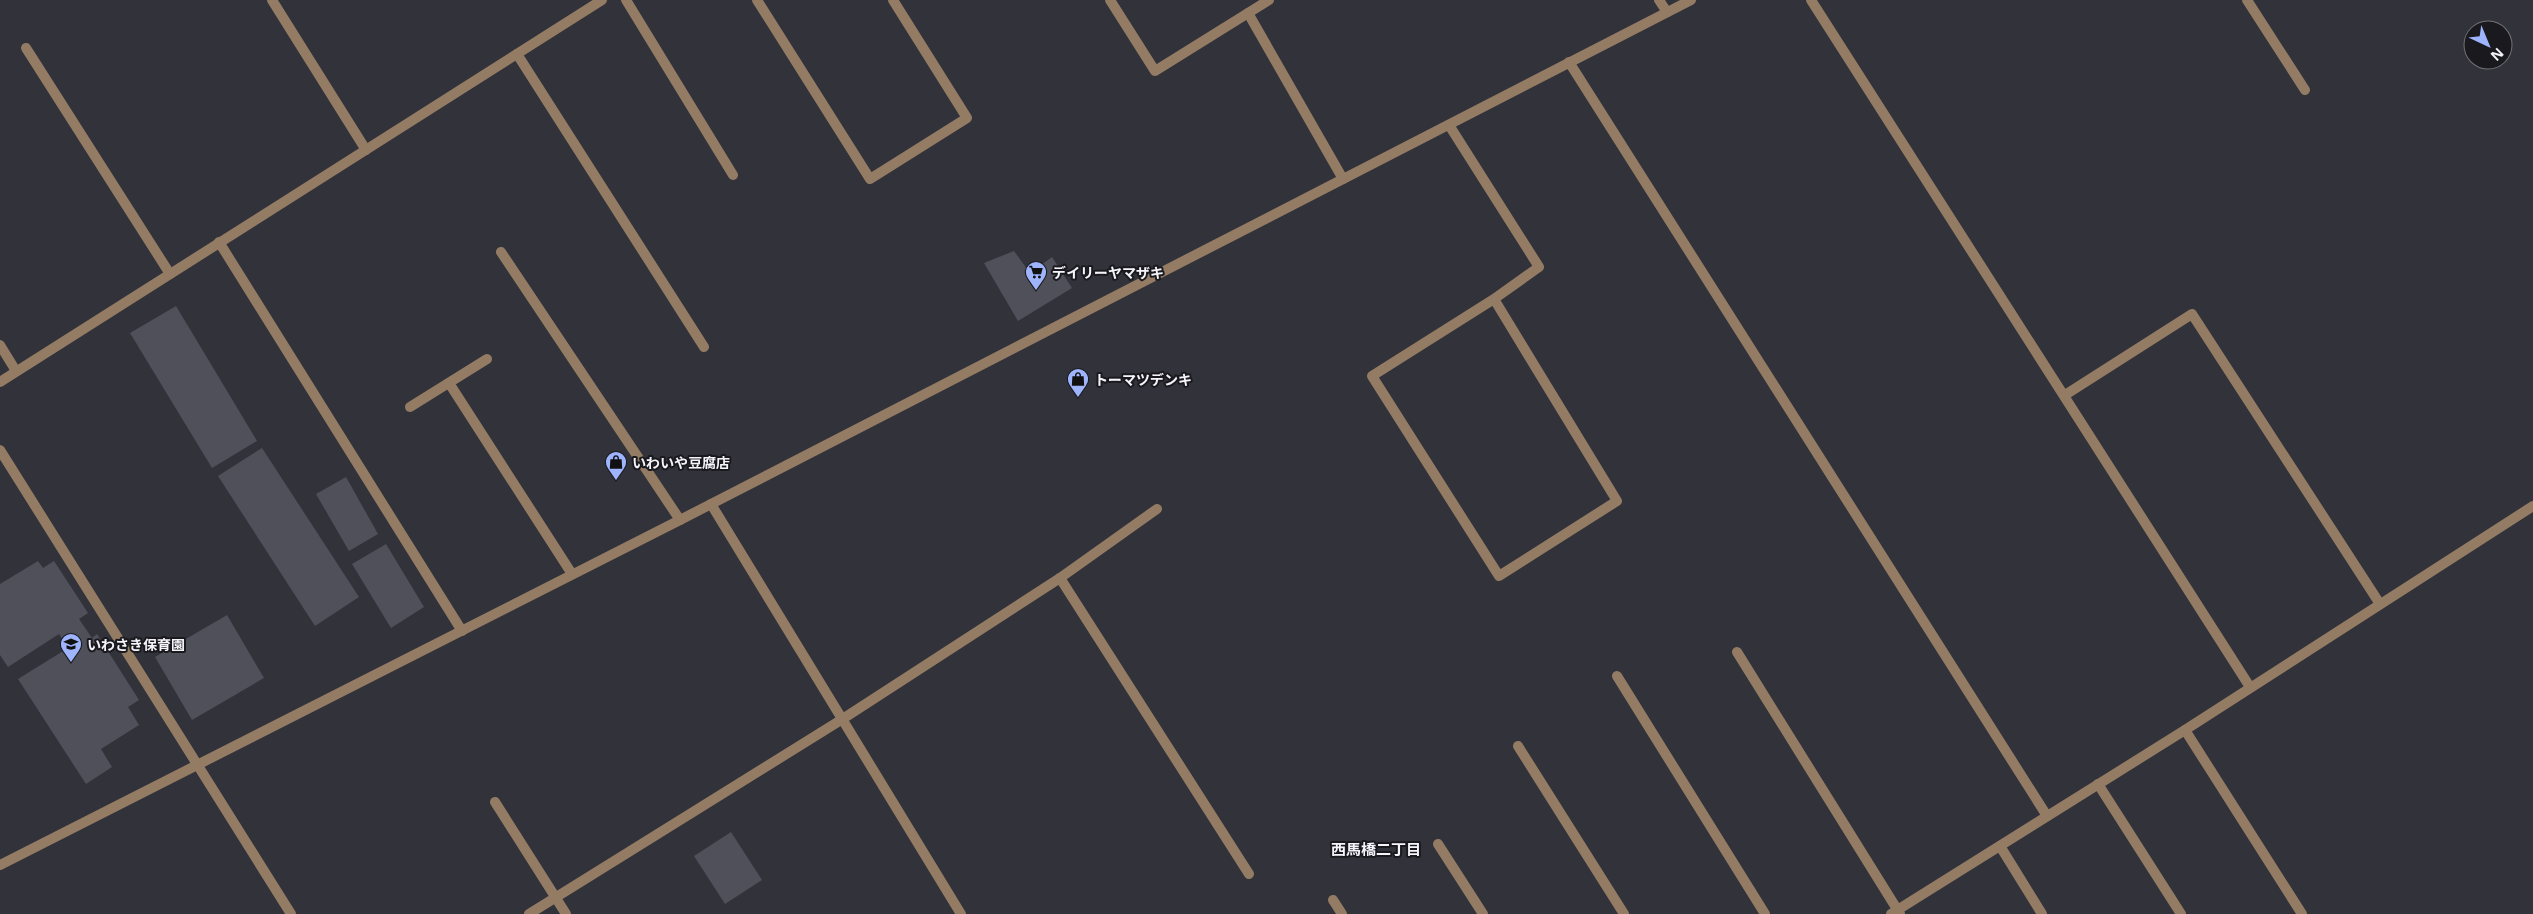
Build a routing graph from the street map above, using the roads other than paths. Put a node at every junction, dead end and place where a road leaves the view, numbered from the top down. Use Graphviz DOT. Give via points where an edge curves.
graph roads {
  1 [pos="272,0"];
  2 [pos="602,0"];
  3 [pos="626,0"];
  4 [pos="757,0"];
  5 [pos="893,0"];
  6 [pos="1110,0"];
  7 [pos="1269,0"];
  8 [pos="1659,0"];
  9 [pos="1691,0"];
  10 [pos="1811,0"];
  11 [pos="2247,0"];
  12 [pos="1667,12"];
  13 [pos="1248,13"];
  14 [pos="26,48"];
  15 [pos="517,54"];
  16 [pos="1569,62"];
  17 [pos="2305,90"];
  18 [pos="1450,125"];
  19 [pos="366,150"];
  20 [pos="733,175"];
  21 [pos="1343,179"];
  22 [pos="219,242"];
  23 [pos="500,252"];
  24 [pos="170,274"];
  25 [pos="1494,299"];
  26 [pos="0,346"];
  27 [pos="704,347"];
  28 [pos="487,359"];
  29 [pos="16,372"];
  30 [pos="0,382"];
  31 [pos="449,383"];
  32 [pos="2065,395"];
  33 [pos="410,408"];
  34 [pos="0,450"];
  35 [pos="711,504"];
  36 [pos="2533,506"];
  37 [pos="1157,509"];
  38 [pos="680,520"];
  39 [pos="572,574"];
  40 [pos="1060,578"];
  41 [pos="2380,604"];
  42 [pos="462,631"];
  43 [pos="1737,652"];
  44 [pos="1617,676"];
  45 [pos="2250,687"];
  46 [pos="841,720"];
  47 [pos="2185,730"];
  48 [pos="1518,746"];
  49 [pos="198,765"];
  50 [pos="2098,784"];
  51 [pos="495,802"];
  52 [pos="2047,816"];
  53 [pos="1438,844"];
  54 [pos="2000,846"];
  55 [pos="0,865"];
  56 [pos="1249,874"];
  57 [pos="556,897"];
  58 [pos="1333,900"];
  59 [pos="1896,913"];
  60 [pos="291,914"];
  61 [pos="529,914"];
  62 [pos="566,914"];
  63 [pos="961,914"];
  64 [pos="1342,914"];
  65 [pos="1483,914"];
  66 [pos="1624,914"];
  67 [pos="1765,914"];
  68 [pos="2042,914"];
  69 [pos="2181,914"];
  70 [pos="2302,914"];
  1 -- 19 [label="street"];
  2 -- 15 [label="street"];
  3 -- 20 [label="street"];
  4 -- 5 [label="street" via="870,179 967,118"];
  6 -- 13 [label="street" via="1155,71"];
  7 -- 13 [label="street"];
  8 -- 12 [label="street"];
  9 -- 12 [label="street"];
  10 -- 32 [label="street"];
  11 -- 17 [label="street"];
  12 -- 16 [label="street"];
  13 -- 21 [label="street"];
  14 -- 24 [label="street"];
  15 -- 19 [label="street"];
  15 -- 27 [label="street"];
  16 -- 18 [label="street"];
  16 -- 52 [label="street"];
  18 -- 21 [label="street"];
  18 -- 25 [label="street" via="1539,267"];
  19 -- 22 [label="street"];
  21 -- 35 [label="street"];
  22 -- 24 [label="street"];
  22 -- 42 [label="street"];
  23 -- 38 [label="street"];
  24 -- 29 [label="street"];
  25 -- 25 [label="street" via="1372,376 1499,576 1617,501"];
  26 -- 29 [label="street"];
  28 -- 31 [label="street"];
  29 -- 30 [label="street"];
  31 -- 33 [label="street"];
  31 -- 39 [label="street"];
  32 -- 41 [label="street" via="2192,314"];
  32 -- 45 [label="street"];
  34 -- 49 [label="street"];
  35 -- 38 [label="street"];
  35 -- 46 [label="street"];
  36 -- 41 [label="street"];
  37 -- 40 [label="street"];
  38 -- 39 [label="street"];
  39 -- 42 [label="street"];
  40 -- 46 [label="street"];
  40 -- 56 [label="street"];
  41 -- 45 [label="street"];
  42 -- 49 [label="street"];
  43 -- 59 [label="street"];
  44 -- 67 [label="street"];
  45 -- 47 [label="street"];
  46 -- 57 [label="street"];
  46 -- 63 [label="street"];
  47 -- 50 [label="street"];
  47 -- 70 [label="street"];
  48 -- 66 [label="street"];
  49 -- 55 [label="street"];
  49 -- 60 [label="street"];
  50 -- 52 [label="street"];
  50 -- 69 [label="street"];
  51 -- 57 [label="street"];
  52 -- 54 [label="street"];
  53 -- 65 [label="street"];
  54 -- 59 [label="street"];
  54 -- 68 [label="street"];
  57 -- 61 [label="street"];
  57 -- 62 [label="street"];
  58 -- 64 [label="street"];
}
